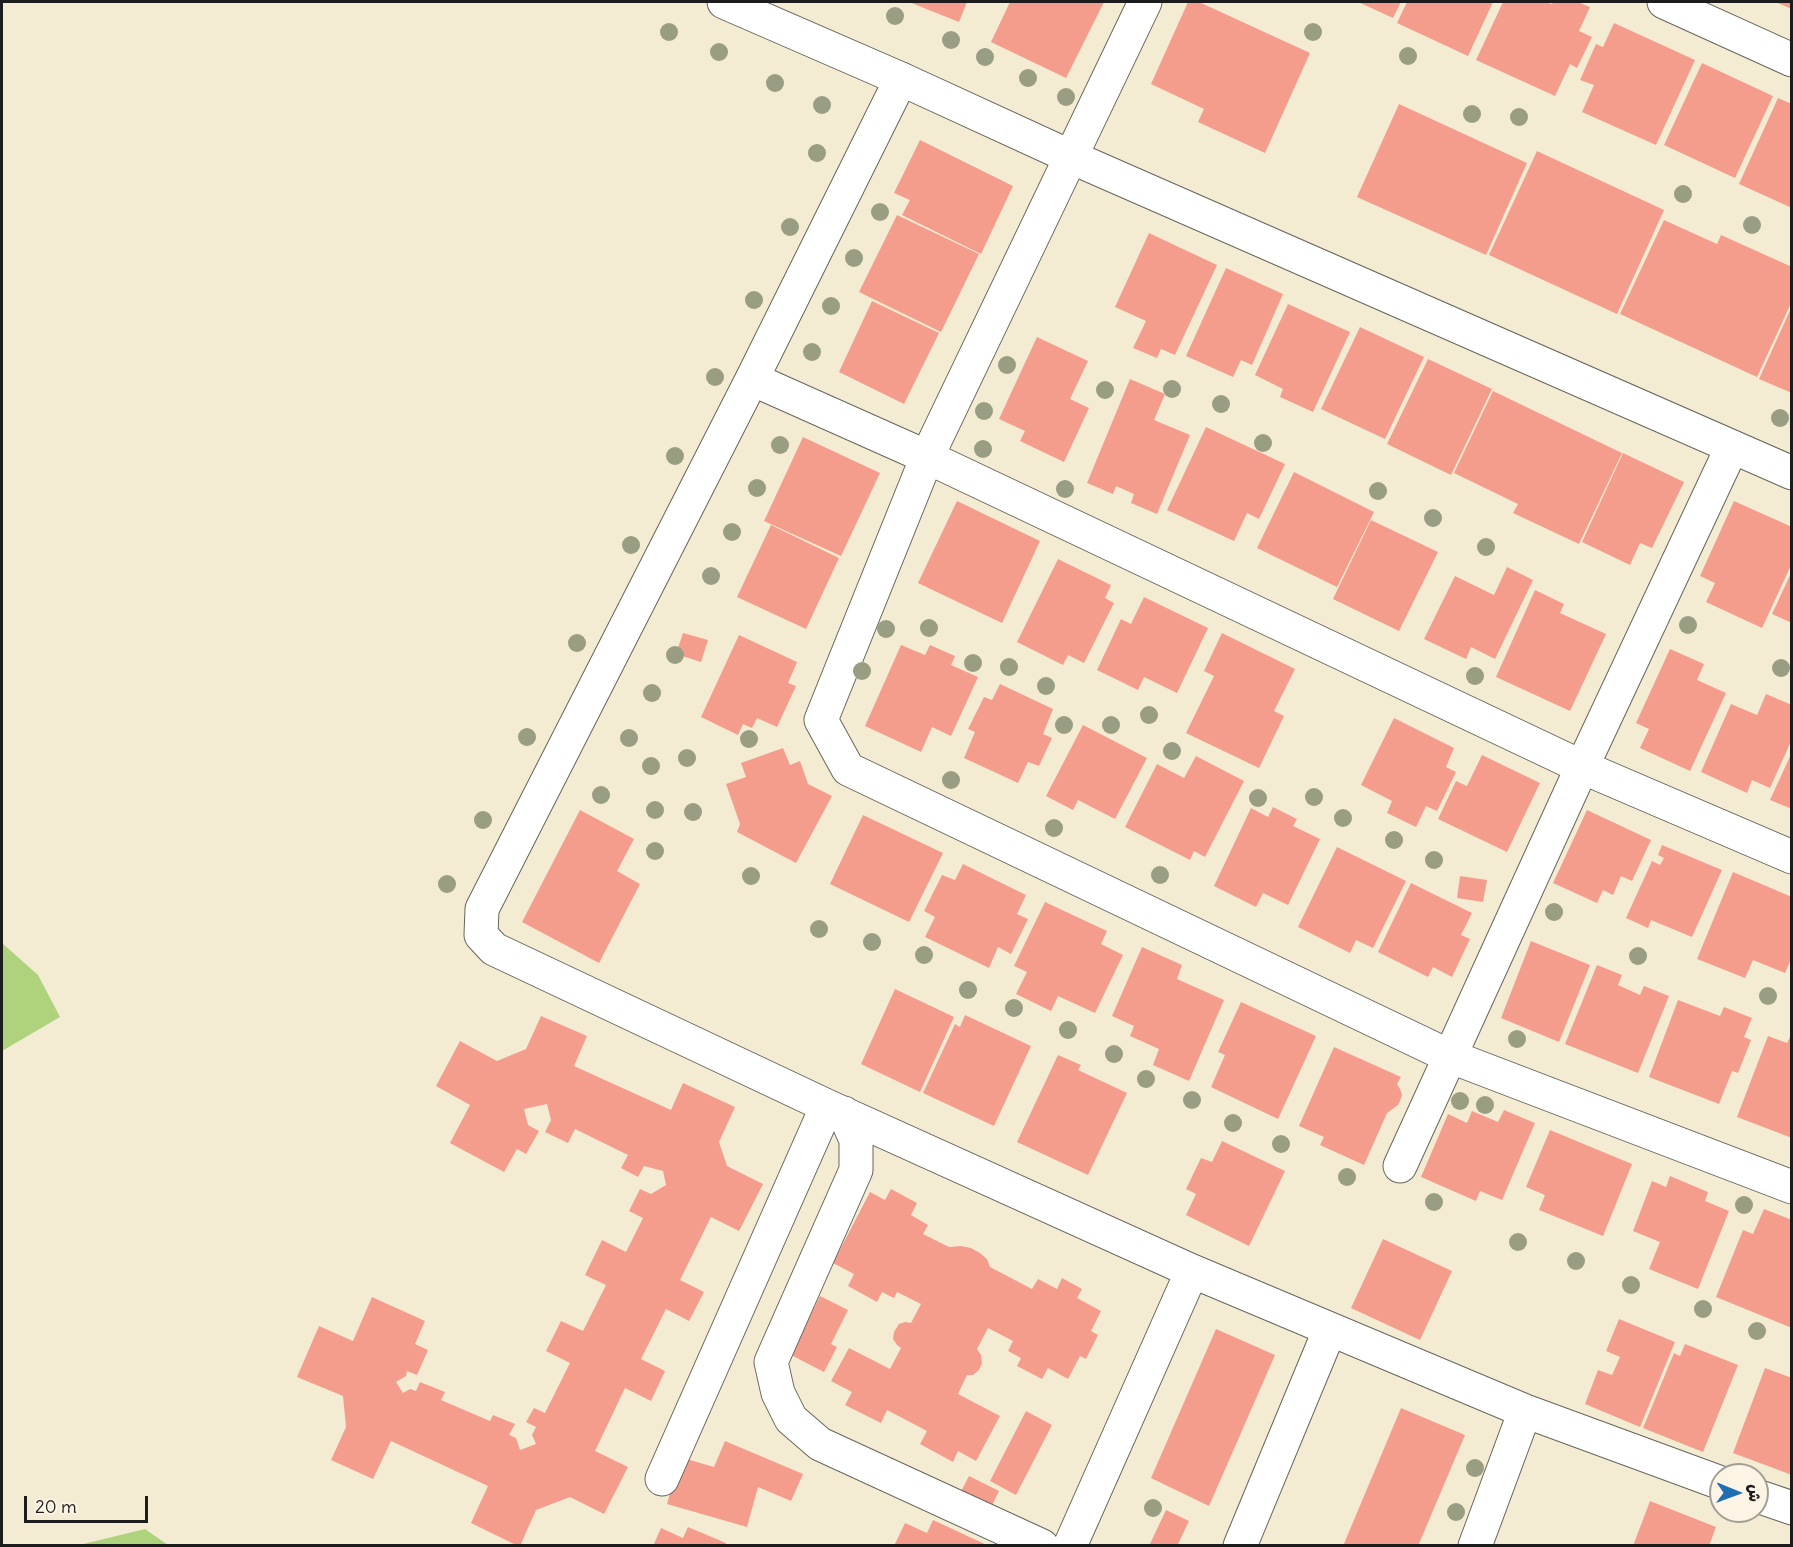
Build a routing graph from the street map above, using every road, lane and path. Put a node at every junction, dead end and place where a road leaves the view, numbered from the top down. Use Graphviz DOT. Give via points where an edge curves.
graph roads {
  1 [pos="724,2"];
  2 [pos="1145,2"];
  3 [pos="1664,2"];
  4 [pos="1791,60"];
  5 [pos="901,79"];
  6 [pos="1071,157"];
  7 [pos="752,380"];
  8 [pos="1732,447"];
  9 [pos="927,457"];
  10 [pos="1791,473"];
  11 [pos="1582,767"];
  12 [pos="1791,857"];
  13 [pos="1449,1056"];
  14 [pos="835,1109"];
  15 [pos="1400,1166"];
  16 [pos="1791,1187"];
  17 [pos="1192,1271"];
  18 [pos="1330,1329"];
  19 [pos="1525,1412"];
  20 [pos="662,1479"];
  21 [pos="1709,1479"];
  22 [pos="1769,1500"];
  23 [pos="1791,1508"];
  24 [pos="1042,1545"];
  25 [pos="1070,1545"];
  26 [pos="1240,1545"];
  27 [pos="1475,1545"];
  1 -- 5 [label="street"];
  2 -- 6 [label="street"];
  3 -- 4 [label="street"];
  5 -- 6 [label="street"];
  5 -- 7 [label="street"];
  6 -- 8 [label="street"];
  6 -- 9 [label="street"];
  7 -- 9 [label="street"];
  7 -- 14 [label="street" via="482,909 481,935 494,949"];
  8 -- 10 [label="street"];
  8 -- 11 [label="street"];
  9 -- 11 [label="street"];
  9 -- 13 [label="street" via="821,720 848,769"];
  11 -- 12 [label="street"];
  11 -- 13 [label="street"];
  13 -- 15 [label="street"];
  13 -- 16 [label="street"];
  14 -- 17 [label="street"];
  14 -- 20 [label="street"];
  14 -- 24 [label="street" via="856,1140 856,1170 771,1362 778,1393 791,1419 820,1444"];
  17 -- 18 [label="street"];
  17 -- 25 [label="street"];
  18 -- 19 [label="street"];
  18 -- 26 [label="street"];
  19 -- 21 [label="street"];
  19 -- 27 [label="street"];
  22 -- 23 [label="street"];
}
